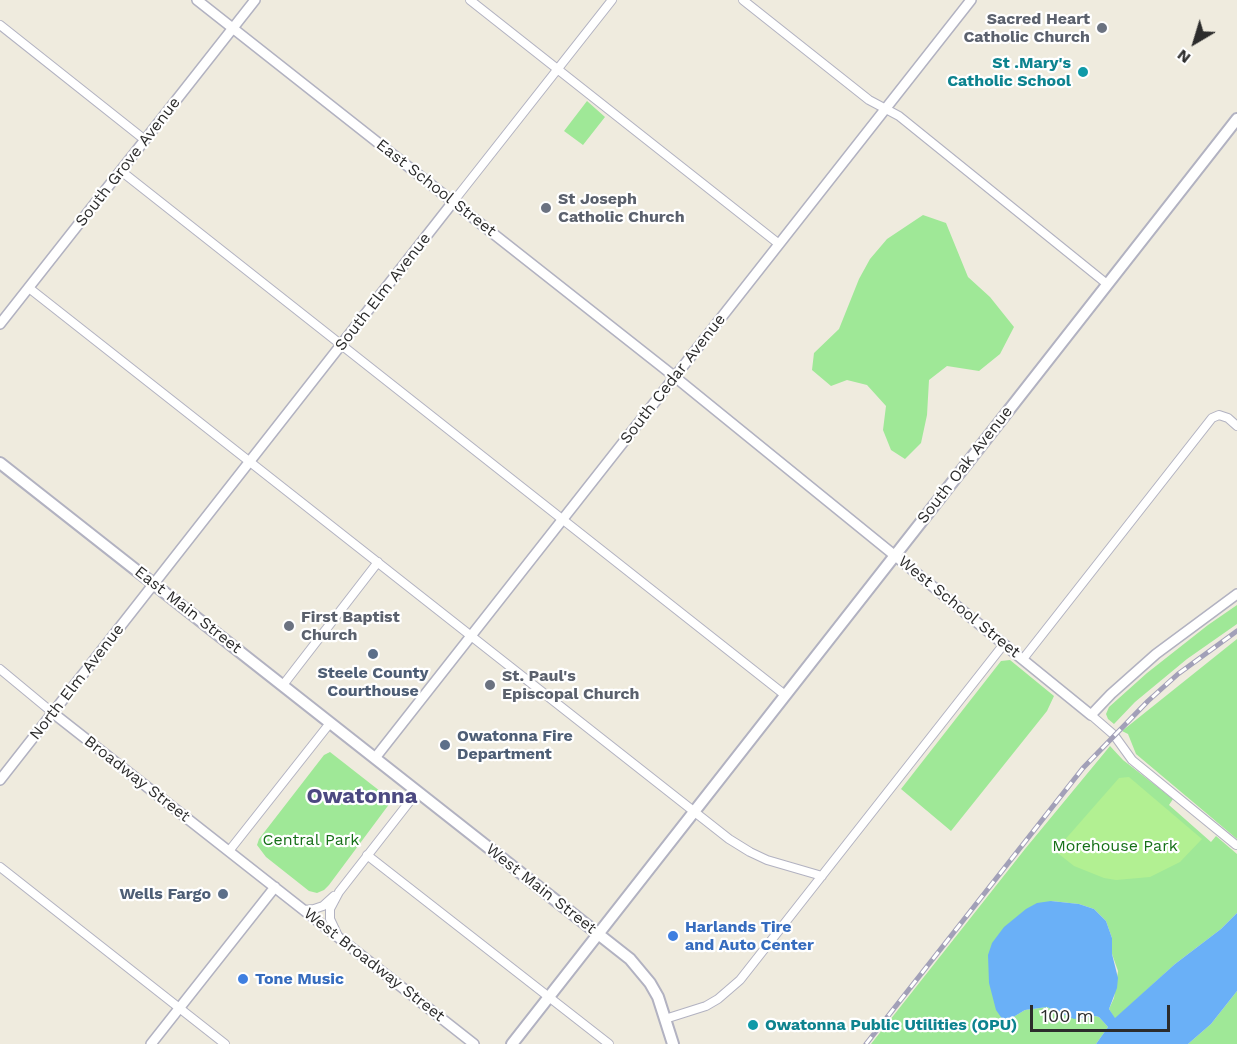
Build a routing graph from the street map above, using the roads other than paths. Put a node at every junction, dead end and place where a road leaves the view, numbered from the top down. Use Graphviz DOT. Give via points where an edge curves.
graph roads {
  1 [pos="198,0"];
  2 [pos="255,0"];
  3 [pos="470,0"];
  4 [pos="612,0"];
  5 [pos="743,0"];
  6 [pos="971,0"];
  7 [pos="0,25"];
  8 [pos="233,28"];
  9 [pos="558,69"];
  10 [pos="885,110"];
  11 [pos="1237,119"];
  12 [pos="146,140"];
  13 [pos="121,171"];
  14 [pos="453,202"];
  15 [pos="779,244"];
  16 [pos="1107,284"];
  17 [pos="29,288"];
  18 [pos="0,324"];
  19 [pos="341,345"];
  20 [pos="675,377"];
  21 [pos="1237,426"];
  22 [pos="250,461"];
  23 [pos="0,463"];
  24 [pos="563,519"];
  25 [pos="895,555"];
  26 [pos="378,562"];
  27 [pos="154,584"];
  28 [pos="1237,594"];
  29 [pos="472,636"];
  30 [pos="1004,644"];
  31 [pos="1023,659"];
  32 [pos="0,669"];
  33 [pos="283,685"];
  34 [pos="784,695"];
  35 [pos="53,713"];
  36 [pos="1091,715"];
  37 [pos="330,723"];
  38 [pos="375,758"];
  39 [pos="0,780"];
  40 [pos="417,792"];
  41 [pos="694,811"];
  42 [pos="1236,845"];
  43 [pos="229,851"];
  44 [pos="367,855"];
  45 [pos="0,867"];
  46 [pos="822,876"];
  47 [pos="275,887"];
  48 [pos="339,892"];
  49 [pos="304,910"];
  50 [pos="599,934"];
  51 [pos="338,936"];
  52 [pos="550,997"];
  53 [pos="180,1008"];
  54 [pos="665,1019"];
  55 [pos="151,1044"];
  56 [pos="225,1044"];
  57 [pos="474,1044"];
  58 [pos="512,1044"];
  59 [pos="609,1044"];
  60 [pos="673,1044"];
  1 -- 8 [label="street, East School Street"];
  2 -- 8 [label="street, South Grove Avenue"];
  3 -- 9 [label="street"];
  4 -- 9 [label="street, South Elm Avenue"];
  5 -- 10 [label="street"];
  6 -- 10 [label="street, South Cedar Avenue"];
  7 -- 12 [label="street"];
  8 -- 12 [label="street, South Grove Avenue"];
  8 -- 14 [label="street, East School Street"];
  9 -- 14 [label="street, South Elm Avenue"];
  9 -- 15 [label="street"];
  10 -- 15 [label="street, South Cedar Avenue"];
  10 -- 16 [label="street" via="899,116"];
  11 -- 16 [label="main road, South Oak Avenue"];
  12 -- 13 [label="street, South Grove Avenue"];
  13 -- 17 [label="street, South Grove Avenue"];
  13 -- 19 [label="street"];
  14 -- 19 [label="street, South Elm Avenue"];
  14 -- 20 [label="street, East School Street"];
  15 -- 20 [label="street, South Cedar Avenue"];
  16 -- 25 [label="main road, South Oak Avenue"];
  17 -- 18 [label="street, South Grove Avenue"];
  17 -- 22 [label="street"];
  19 -- 22 [label="street, South Elm Avenue"];
  19 -- 24 [label="street"];
  20 -- 24 [label="street, South Cedar Avenue"];
  20 -- 25 [label="street, West School Street"];
  21 -- 31 [label="street" via="1220,415 1212,418"];
  22 -- 26 [label="street"];
  22 -- 27 [label="street, South Elm Avenue"];
  23 -- 27 [label="main road, East Main Street"];
  24 -- 29 [label="street, South Cedar Avenue"];
  24 -- 34 [label="street"];
  25 -- 30 [label="street, West School Street"];
  25 -- 34 [label="main road, South Oak Avenue"];
  26 -- 29 [label="street"];
  26 -- 33 [label="street"];
  27 -- 33 [label="main road, East Main Street"];
  27 -- 35 [label="street, North Elm Avenue"];
  28 -- 36 [label="street" via="1140,667"];
  29 -- 38 [label="street, South Cedar Avenue"];
  29 -- 41 [label="street"];
  30 -- 31 [label="street, West School Street"];
  30 -- 46 [label="street"];
  31 -- 36 [label="street, West School Street"];
  32 -- 35 [label="street, Broadway Street"];
  33 -- 37 [label="main road, East Main Street"];
  34 -- 41 [label="main road, South Oak Avenue"];
  35 -- 39 [label="street, North Elm Avenue"];
  35 -- 43 [label="street, Broadway Street"];
  36 -- 42 [label="street, West School Street" via="1114,735 1132,760"];
  37 -- 38 [label="main road, East Main Street"];
  37 -- 43 [label="street"];
  38 -- 40 [label="main road, West Main Street"];
  40 -- 44 [label="street"];
  40 -- 50 [label="main road, West Main Street"];
  41 -- 46 [label="street" via="750,852"];
  41 -- 50 [label="main road, South Oak Avenue"];
  43 -- 47 [label="street, Broadway Street"];
  44 -- 48 [label="street"];
  44 -- 52 [label="street"];
  45 -- 53 [label="street"];
  46 -- 54 [label="street" via="730,991 705,1006"];
  47 -- 49 [label="street, West Broadway Street"];
  47 -- 53 [label="street"];
  48 -- 49 [label="street" via="323,906"];
  48 -- 51 [label="street" via="330,909"];
  49 -- 51 [label="street, West Broadway Street"];
  50 -- 52 [label="main road, South Oak Avenue"];
  50 -- 54 [label="main road, West Main Street" via="641,970 658,997"];
  51 -- 57 [label="street, West Broadway Street"];
  52 -- 58 [label="main road, South Oak Avenue"];
  52 -- 59 [label="street"];
  53 -- 55 [label="street"];
  53 -- 56 [label="street"];
  54 -- 60 [label="main road, West Main Street"];
}
